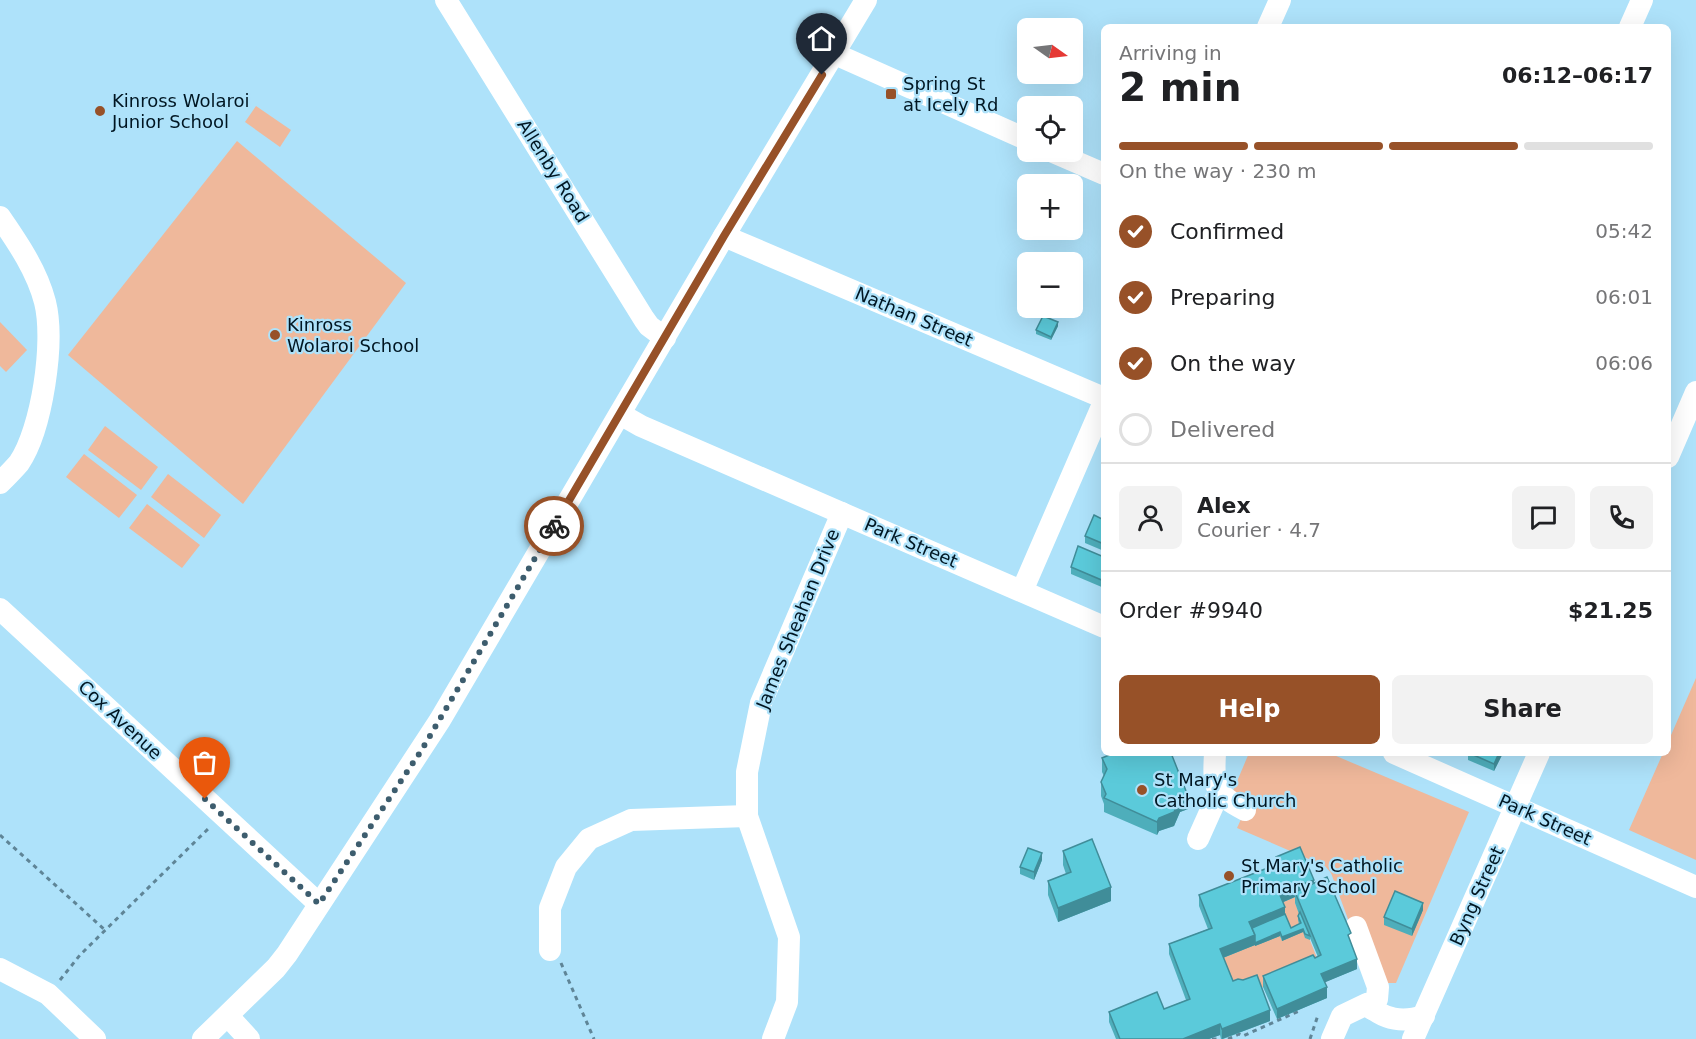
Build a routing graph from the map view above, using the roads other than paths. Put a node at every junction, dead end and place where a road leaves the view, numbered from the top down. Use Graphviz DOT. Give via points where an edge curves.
graph roads {
  1 [pos="446,0"];
  2 [pos="866,0"];
  3 [pos="1280,0"];
  4 [pos="1642,0"];
  5 [pos="1275,24"];
  6 [pos="1631,24"];
  7 [pos="835,54"];
  8 [pos="1017,135"];
  9 [pos="1076,162"];
  10 [pos="1101,173"];
  11 [pos="0,217"];
  12 [pos="724,236"];
  13 [pos="665,338"];
  14 [pos="1696,392"];
  15 [pos="1101,399"];
  16 [pos="1101,407"];
  17 [pos="620,414"];
  18 [pos="1682,427"];
  19 [pos="1671,451"];
  20 [pos="0,483"];
  21 [pos="842,513"];
  22 [pos="1022,591"];
  23 [pos="0,609"];
  24 [pos="1101,626"];
  25 [pos="1215,756"];
  26 [pos="1401,756"];
  27 [pos="1538,756"];
  28 [pos="1219,792"];
  29 [pos="1516,807"];
  30 [pos="1245,810"];
  31 [pos="747,816"];
  32 [pos="1198,839"];
  33 [pos="1696,887"];
  34 [pos="319,904"];
  35 [pos="1356,927"];
  36 [pos="550,950"];
  37 [pos="0,969"];
  38 [pos="1372,1009"];
  39 [pos="228,1016"];
  40 [pos="1424,1016"];
  41 [pos="95,1039"];
  42 [pos="204,1039"];
  43 [pos="249,1039"];
  44 [pos="773,1039"];
  45 [pos="1332,1039"];
  46 [pos="1413,1039"];
  1 -- 13 [label="street, Allenby Road" via="644,319"];
  2 -- 7 [label="street"];
  3 -- 5 [label="street"];
  4 -- 6 [label="street"];
  7 -- 8 [label="street"];
  7 -- 12 [label="street"];
  9 -- 10 [label="street"];
  11 -- 20 [label="street" via="33,270 45,303 48,341 38,419 19,463"];
  12 -- 13 [label="street"];
  12 -- 15 [label="street, Nathan Street"];
  13 -- 17 [label="street"];
  14 -- 18 [label="street"];
  16 -- 22 [label="street"];
  17 -- 21 [label="street, Park Street"];
  17 -- 34 [label="street" via="421,751"];
  18 -- 19 [label="street"];
  21 -- 22 [label="street, Park Street"];
  21 -- 31 [label="street, James Sheahan Drive" via="761,703 747,772"];
  22 -- 24 [label="street, Park Street"];
  23 -- 34 [label="street, Cox Avenue"];
  25 -- 28 [label="street"];
  26 -- 29 [label="street, Park Street"];
  27 -- 29 [label="street, Byng Street"];
  28 -- 30 [label="street"];
  28 -- 32 [label="street"];
  29 -- 33 [label="street, Park Street"];
  29 -- 40 [label="street, Byng Street"];
  31 -- 36 [label="street" via="631,820 589,839 566,867 550,908"];
  31 -- 44 [label="street, James Sheahan Drive" via="789,937 787,1002"];
  34 -- 39 [label="street" via="276,968"];
  35 -- 38 [label="street" via="1378,987"];
  37 -- 41 [label="street" via="48,994"];
  38 -- 40 [label="street" via="1396,1020"];
  38 -- 45 [label="street" via="1367,1004 1342,1016"];
  39 -- 42 [label="street"];
  39 -- 43 [label="street"];
  40 -- 46 [label="street, Byng Street"];
}
